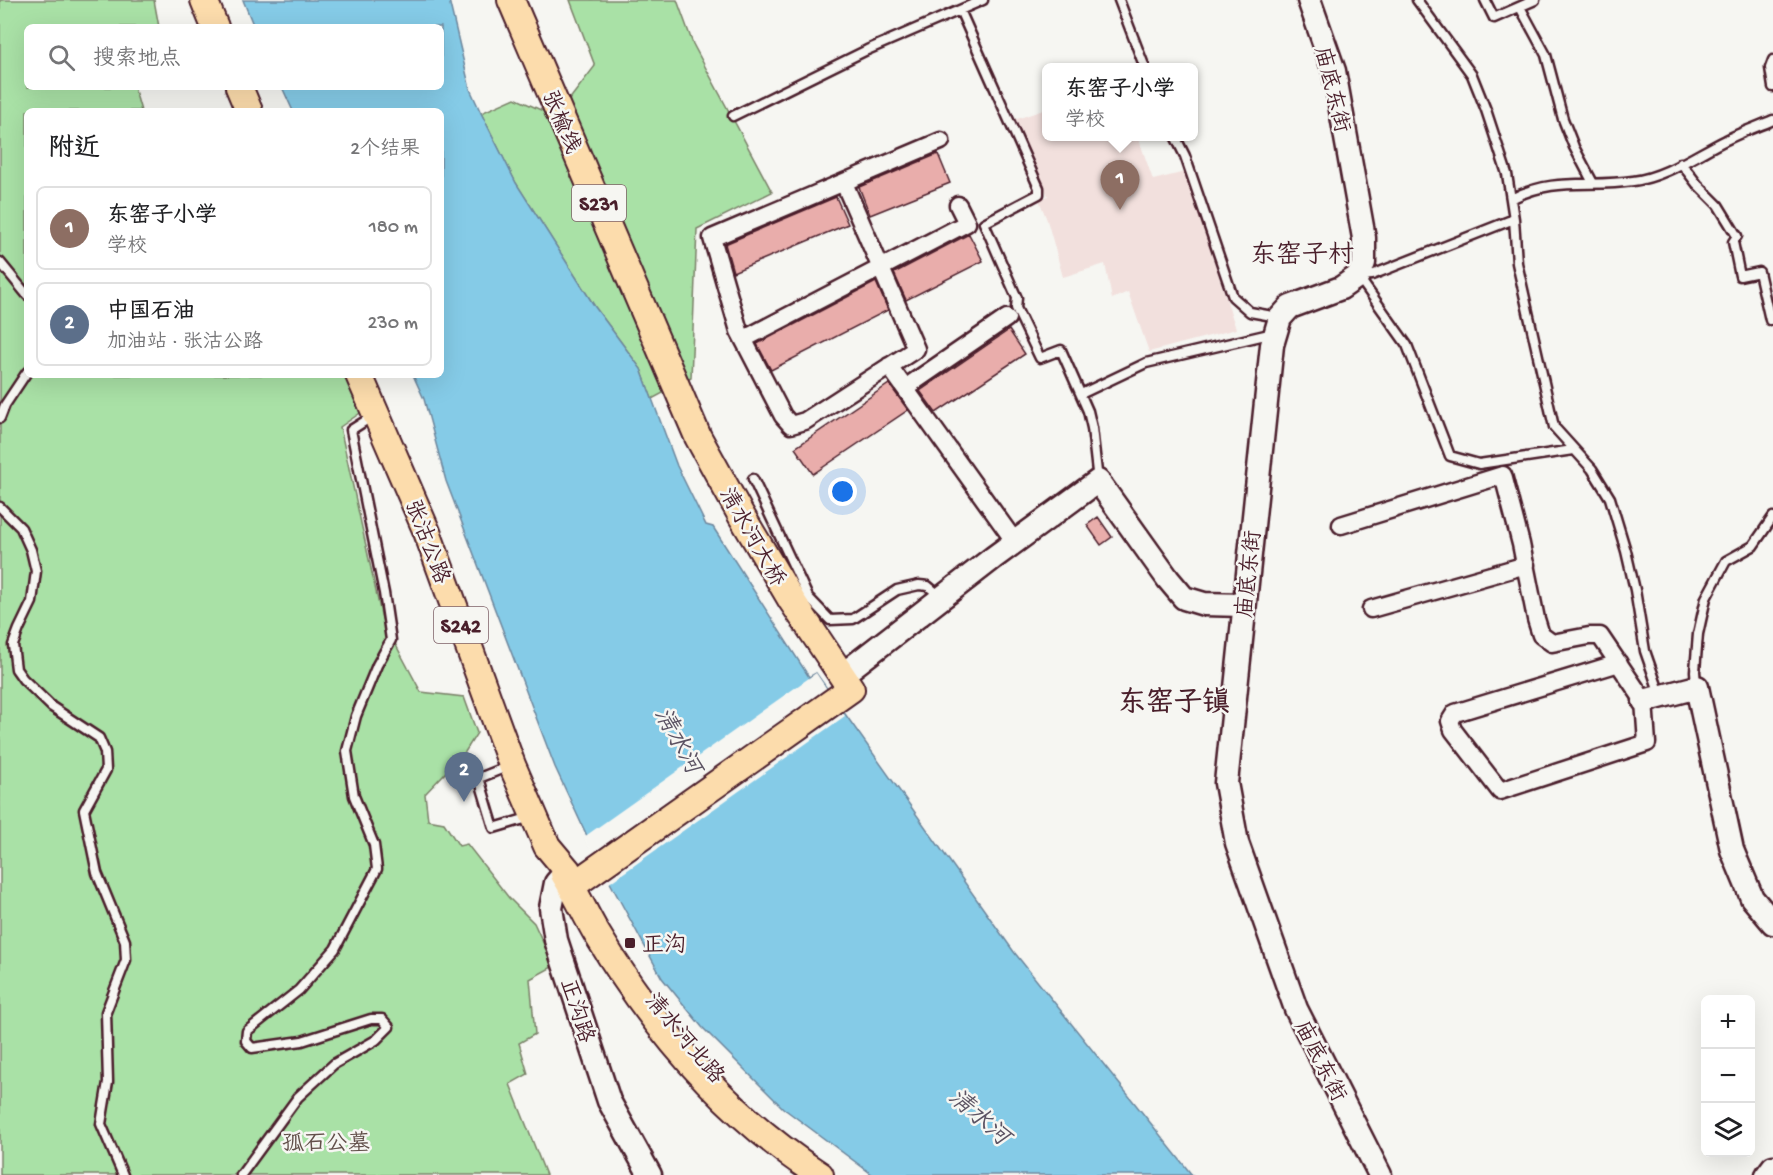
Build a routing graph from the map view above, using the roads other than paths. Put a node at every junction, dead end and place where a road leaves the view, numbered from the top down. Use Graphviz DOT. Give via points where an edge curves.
graph roads {
  1 [pos="204,0"];
  2 [pos="511,0"];
  3 [pos="984,0"];
  4 [pos="1119,0"];
  5 [pos="1309,0"];
  6 [pos="1417,0"];
  7 [pos="1485,0"];
  8 [pos="1535,0"];
  9 [pos="1520,8"];
  10 [pos="960,10"];
  11 [pos="214,24"];
  12 [pos="1773,60"];
  13 [pos="1143,63"];
  14 [pos="1773,87"];
  15 [pos="240,90"];
  16 [pos="248,108"];
  17 [pos="733,116"];
  18 [pos="1773,120"];
  19 [pos="941,141"];
  20 [pos="1178,141"];
  21 [pos="1681,163"];
  22 [pos="844,183"];
  23 [pos="1593,183"];
  24 [pos="1511,199"];
  25 [pos="958,205"];
  26 [pos="1514,219"];
  27 [pos="0,262"];
  28 [pos="881,269"];
  29 [pos="1358,276"];
  30 [pos="24,291"];
  31 [pos="1007,318"];
  32 [pos="1773,320"];
  33 [pos="1277,327"];
  34 [pos="744,339"];
  35 [pos="889,366"];
  36 [pos="24,376"];
  37 [pos="360,378"];
  38 [pos="904,388"];
  39 [pos="1081,394"];
  40 [pos="685,407"];
  41 [pos="376,414"];
  42 [pos="0,418"];
  43 [pos="1573,450"];
  44 [pos="753,479"];
  45 [pos="1098,481"];
  46 [pos="0,507"];
  47 [pos="1773,517"];
  48 [pos="1341,525"];
  49 [pos="1015,542"];
  50 [pos="1526,565"];
  51 [pos="942,598"];
  52 [pos="1244,605"];
  53 [pos="1371,609"];
  54 [pos="1619,663"];
  55 [pos="837,682"];
  56 [pos="1697,687"];
  57 [pos="1653,699"];
  58 [pos="512,765"];
  59 [pos="534,816"];
  60 [pos="579,871"];
  61 [pos="1773,923"];
  62 [pos="1773,1167"];
  63 [pos="123,1175"];
  64 [pos="241,1175"];
  65 [pos="650,1175"];
  66 [pos="661,1175"];
  67 [pos="820,1175"];
  68 [pos="837,1175"];
  69 [pos="1380,1175"];
  70 [pos="1767,1175"];
  1 -- 11 [label="main road"];
  2 -- 40 [label="main road, 张榆线 / S231"];
  3 -- 10 [label="lane"];
  4 -- 13 [label="lane"];
  5 -- 29 [label="street, 庙底东街" via="1334,71 1364,238 1364,263"];
  6 -- 24 [label="lane" via="1472,75 1507,174"];
  7 -- 9 [label="lane" via="1494,18"];
  8 -- 9 [label="lane"];
  9 -- 23 [label="lane" via="1546,55 1563,119"];
  10 -- 17 [label="lane" via="867,50"];
  10 -- 39 [label="lane" via="1039,188 1039,194 984,223 1017,298 1016,308 1040,358 1062,350"];
  12 -- 14 [label="lane"];
  15 -- 16 [label="main road"];
  18 -- 21 [label="lane"];
  19 -- 22 [label="street"];
  20 -- 33 [label="lane" via="1233,297"];
  21 -- 23 [label="lane" via="1634,181"];
  21 -- 32 [label="lane" via="1718,205 1737,237 1732,242 1740,276 1759,272"];
  22 -- 28 [label="street"];
  22 -- 34 [label="street" via="712,238"];
  23 -- 24 [label="lane" via="1530,189"];
  24 -- 26 [label="lane"];
  25 -- 28 [label="street" via="967,224"];
  26 -- 29 [label="lane" via="1372,275"];
  26 -- 43 [label="lane" via="1517,263 1554,427"];
  27 -- 30 [label="lane"];
  28 -- 34 [label="street"];
  28 -- 35 [label="street" via="915,349"];
  29 -- 33 [label="street" via="1341,288 1290,307"];
  29 -- 43 [label="lane" via="1407,345 1450,456 1479,464"];
  31 -- 38 [label="street"];
  33 -- 39 [label="lane" via="1265,335 1146,363"];
  33 -- 52 [label="street, 庙底东街"];
  34 -- 35 [label="street" via="791,425 805,421"];
  35 -- 38 [label="street"];
  36 -- 42 [label="lane"];
  37 -- 41 [label="main road, 张沽公路 / S242"];
  38 -- 49 [label="street"];
  39 -- 45 [label="lane" via="1092,428"];
  40 -- 55 [label="main road, 清水河大桥 / S231" via="741,515"];
  41 -- 58 [label="main road, 张沽公路 / S242" via="427,532"];
  41 -- 64 [label="lane" via="351,430 391,640 356,716 347,752 354,796 374,845 377,869 335,950 298,990 247,1031 246,1041 252,1048 302,1041 371,1019 382,1019 389,1027 376,1040 334,1064 298,1097"];
  43 -- 57 [label="lane" via="1592,469 1610,498 1635,590"];
  44 -- 51 [label="lane" via="808,597 830,620 853,619 897,590 919,585 928,586"];
  45 -- 49 [label="street"];
  45 -- 52 [label="street" via="1184,598"];
  46 -- 63 [label="lane" via="21,528 36,571 32,602 13,645 16,669 52,707 99,738 105,752 106,770 84,810 97,873 125,940 126,960 106,1012 108,1082 101,1124"];
  47 -- 56 [label="lane" via="1754,546 1726,561 1706,598 1698,634"];
  48 -- 50 [label="street" via="1503,475"];
  49 -- 51 [label="street"];
  50 -- 53 [label="street"];
  50 -- 54 [label="street" via="1541,636 1552,643 1600,636"];
  51 -- 55 [label="street" via="871,655 859,683"];
  52 -- 69 [label="street, 庙底东街" via="1226,783 1237,843 1296,1009"];
  54 -- 57 [label="street"];
  54 -- 57 [label="street" via="1455,713 1450,721 1453,730 1500,791 1647,743"];
  55 -- 60 [label="main road"];
  56 -- 57 [label="street"];
  56 -- 61 [label="street" via="1732,850 1752,898"];
  58 -- 59 [label="main road, 张沽公路 / S242"];
  58 -- 59 [label="lane" via="479,778 494,828"];
  59 -- 60 [label="main road, 张沽公路 / S242" via="547,846"];
  60 -- 65 [label="street, 正沟路" via="556,883 550,908 556,940 609,1101"];
  60 -- 66 [label="street, 正沟路" via="565,900 566,938 598,1048 618,1100"];
  60 -- 67 [label="main road, 清水河北路" via="612,958 666,1036 707,1083"];
  60 -- 68 [label="main road, 清水河北路" via="625,961 674,1030 715,1076 761,1117"];
  62 -- 70 [label="street"];
}
